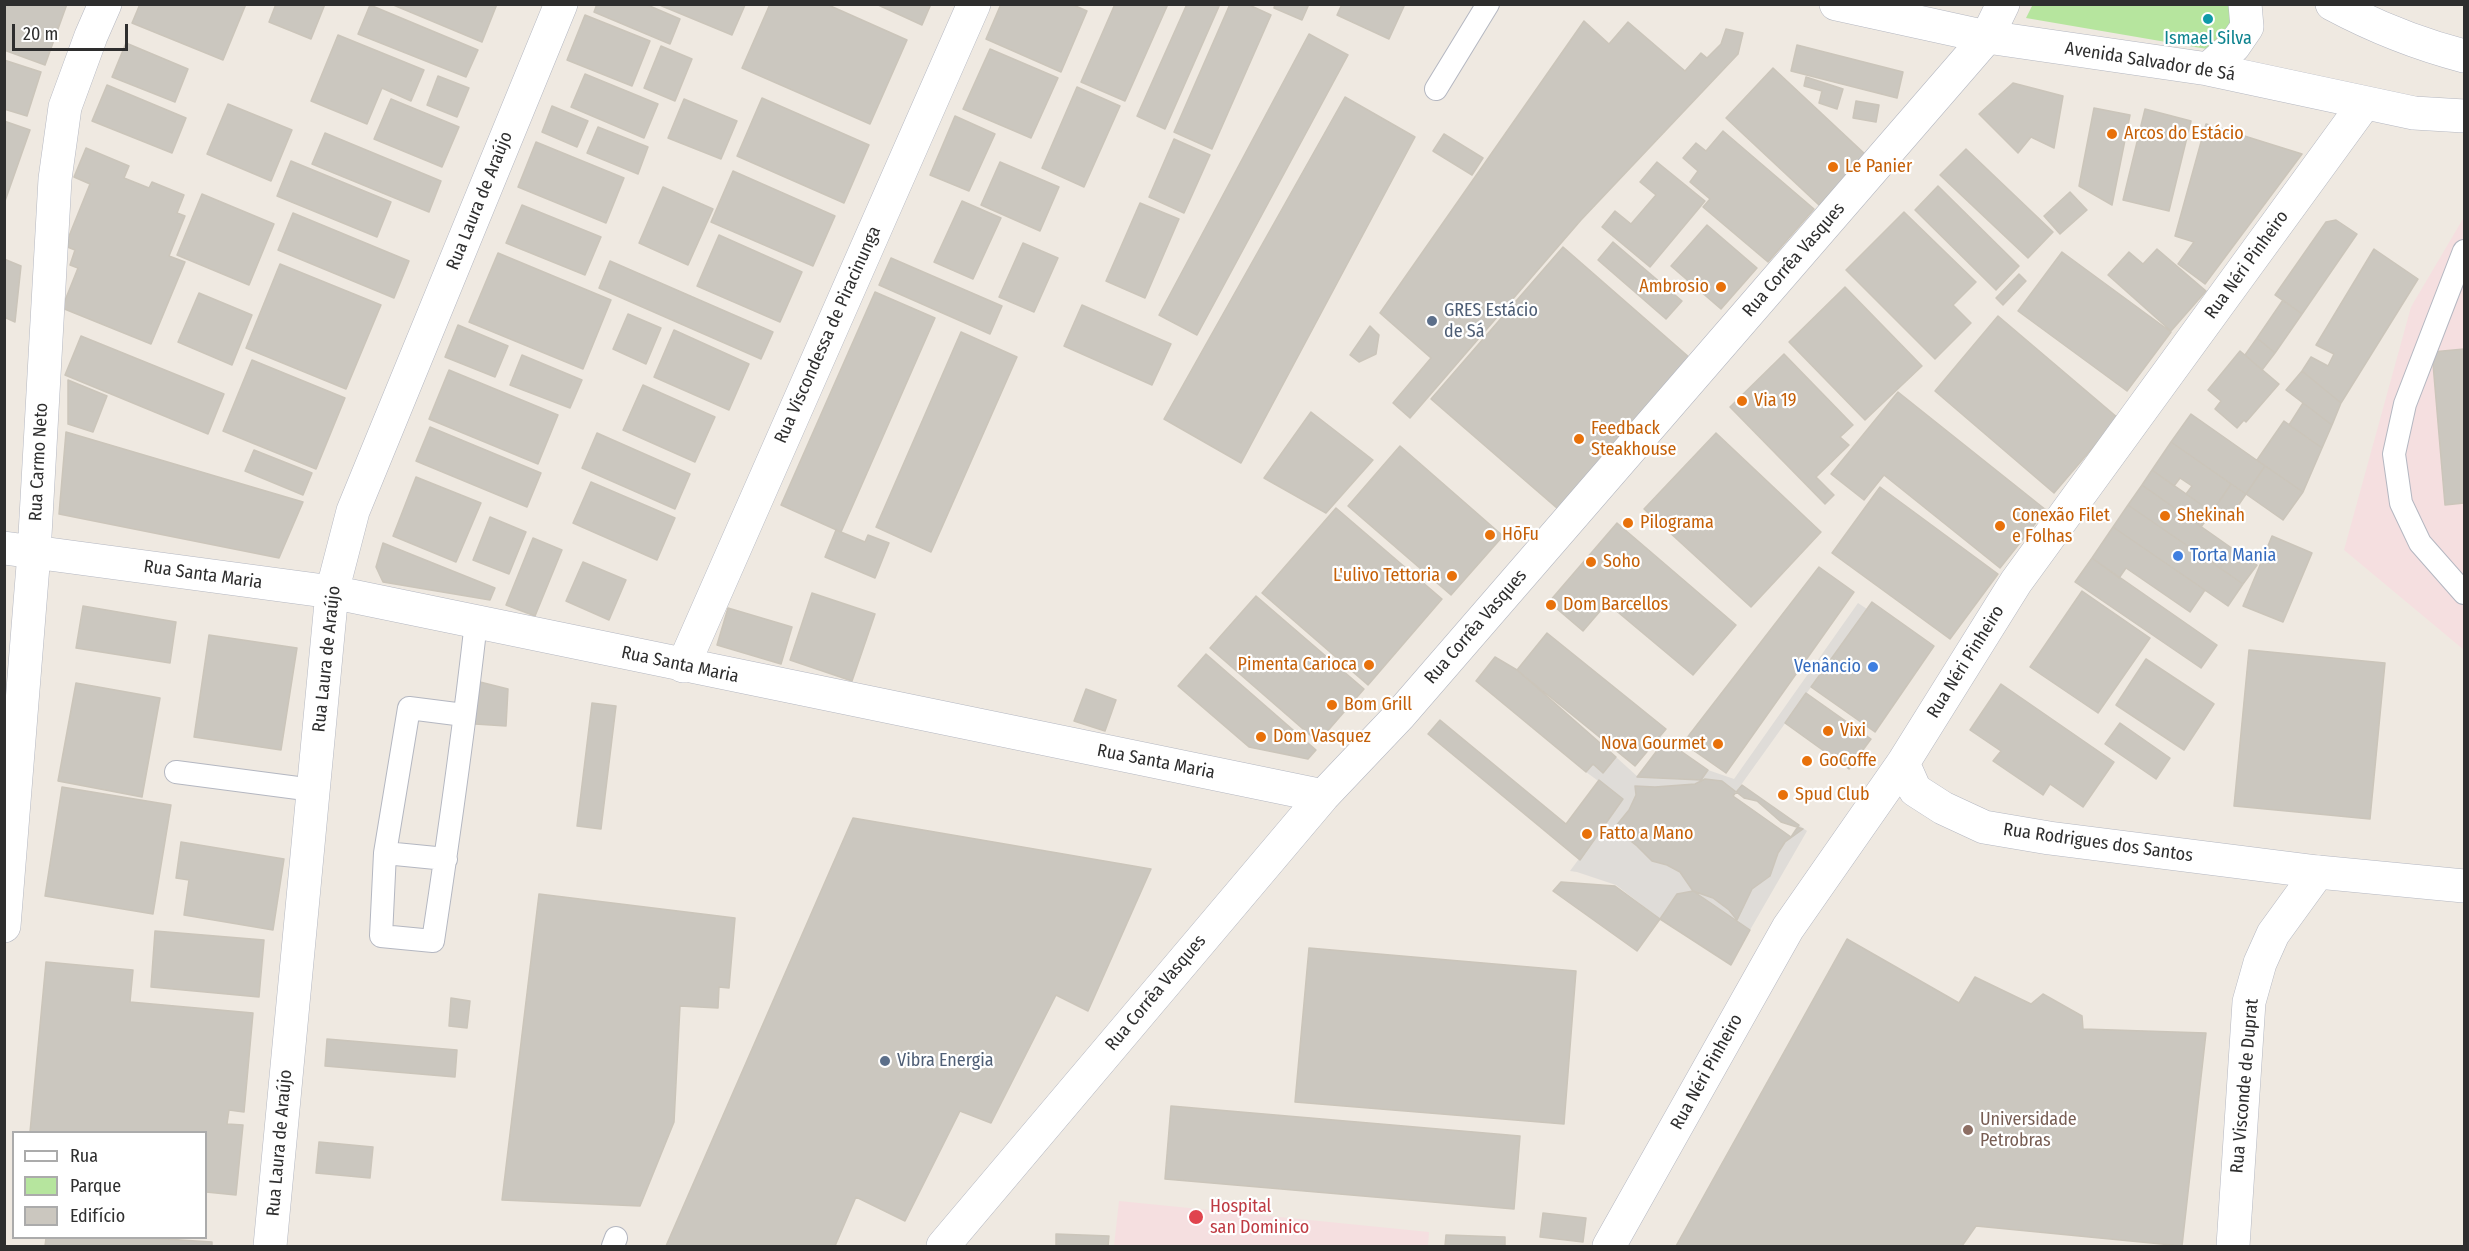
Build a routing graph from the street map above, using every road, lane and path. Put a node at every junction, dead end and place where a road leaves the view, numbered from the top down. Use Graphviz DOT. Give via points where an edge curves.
graph roads {
  1 [pos="105,4"];
  2 [pos="561,4"];
  3 [pos="974,4"];
  4 [pos="1488,4"];
  5 [pos="1836,4"];
  6 [pos="2004,4"];
  7 [pos="2245,4"];
  8 [pos="2332,4"];
  9 [pos="1987,37"];
  10 [pos="2464,56"];
  11 [pos="2208,69"];
  12 [pos="1436,89"];
  13 [pos="2364,104"];
  14 [pos="2464,116"];
  15 [pos="2464,251"];
  16 [pos="19,551"];
  17 [pos="332,592"];
  18 [pos="2464,593"];
  19 [pos="476,622"];
  20 [pos="683,666"];
  21 [pos="464,716"];
  22 [pos="1903,763"];
  23 [pos="176,772"];
  24 [pos="313,790"];
  25 [pos="1323,796"];
  26 [pos="385,853"];
  27 [pos="446,859"];
  28 [pos="2318,872"];
  29 [pos="2464,886"];
  30 [pos="4,926"];
  31 [pos="270,1246"];
  32 [pos="943,1246"];
  33 [pos="1609,1246"];
  34 [pos="2232,1246"];
  1 -- 16 [label="street, Rua Carmo Neto" via="65,107"];
  2 -- 17 [label="street, Rua Laura de Araújo" via="353,511"];
  3 -- 20 [label="street, Rua Viscondessa de Piracinunga"];
  4 -- 12 [label="lane"];
  5 -- 9 [label="street, Avenida Salvador de Sá"];
  6 -- 9 [label="street, Rua Corrêa Vasques"];
  7 -- 11 [label="street" via="2247,27 2234,46"];
  8 -- 10 [label="street" via="2377,28"];
  9 -- 11 [label="street, Avenida Salvador de Sá"];
  9 -- 25 [label="street, Rua Corrêa Vasques" via="1399,716"];
  11 -- 13 [label="street, Avenida Salvador de Sá"];
  13 -- 14 [label="street, Avenida Salvador de Sá"];
  13 -- 22 [label="street, Rua Néri Pinheiro" via="2016,582"];
  15 -- 18 [label="lane" via="2406,404 2394,454 2401,503 2421,543"];
  16 -- 17 [label="street, Rua Santa Maria"];
  16 -- 30 [label="street, Rua Carmo Neto"];
  17 -- 19 [label="street, Rua Santa Maria"];
  17 -- 24 [label="street, Rua Laura de Araújo"];
  19 -- 20 [label="street, Rua Santa Maria"];
  19 -- 21 [label="lane"];
  20 -- 25 [label="street, Rua Santa Maria"];
  21 -- 26 [label="lane" via="409,708"];
  21 -- 27 [label="lane"];
  22 -- 28 [label="street, Rua Rodrigues dos Santos" via="1915,790 1984,827"];
  22 -- 33 [label="street, Rua Néri Pinheiro" via="1788,928"];
  23 -- 24 [label="lane"];
  24 -- 31 [label="street, Rua Laura de Araújo"];
  25 -- 32 [label="street, Rua Corrêa Vasques"];
  26 -- 27 [label="lane"];
  26 -- 27 [label="lane" via="381,936 434,942"];
  28 -- 29 [label="street, Rua Rodrigues dos Santos"];
  28 -- 34 [label="street, Rua Visconde de Duprat" via="2273,934 2249,1002"];
}
